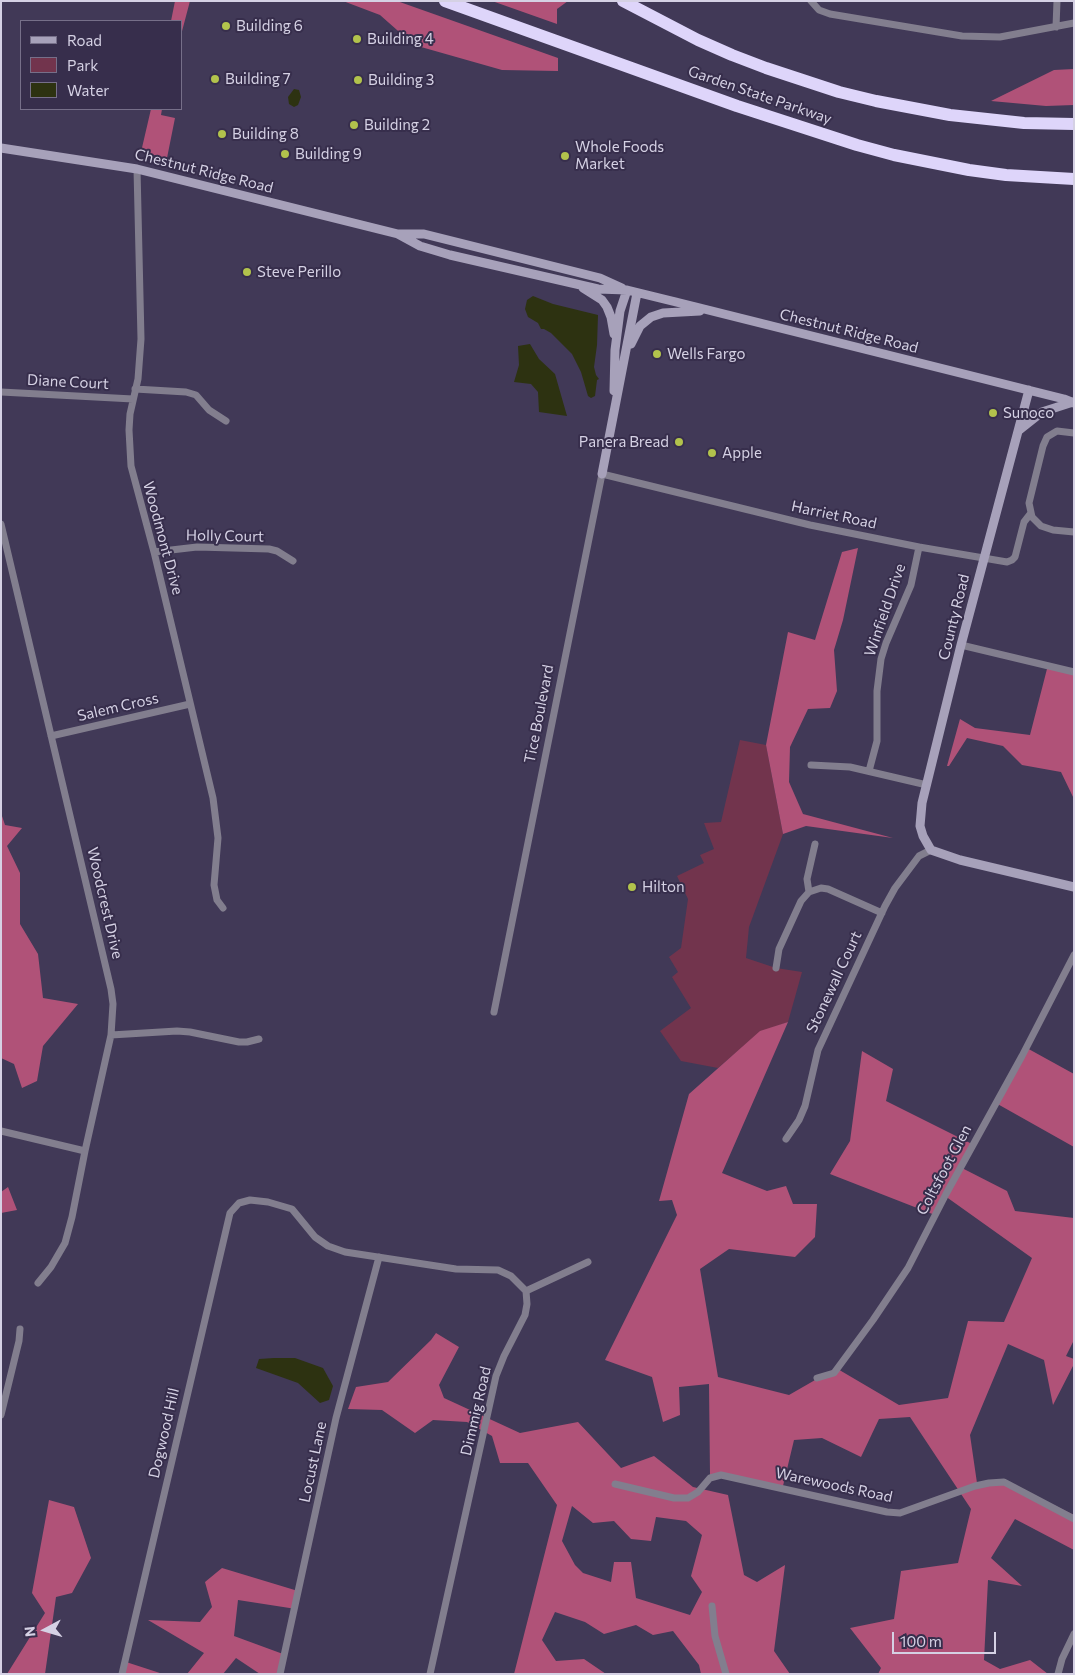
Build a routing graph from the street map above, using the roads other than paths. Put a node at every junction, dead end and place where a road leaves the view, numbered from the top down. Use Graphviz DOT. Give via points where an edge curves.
graph roads {
  1 [pos="445,1"];
  2 [pos="622,1"];
  3 [pos="811,1"];
  4 [pos="1056,1"];
  5 [pos="1074,23"];
  6 [pos="1056,27"];
  7 [pos="1074,124"];
  8 [pos="1,148"];
  9 [pos="137,169"];
  10 [pos="1074,180"];
  11 [pos="398,234"];
  12 [pos="578,285"];
  13 [pos="626,290"];
  14 [pos="638,293"];
  15 [pos="711,311"];
  16 [pos="615,350"];
  17 [pos="625,355"];
  18 [pos="136,389"];
  19 [pos="1029,390"];
  20 [pos="1,392"];
  21 [pos="133,399"];
  22 [pos="1071,400"];
  23 [pos="226,421"];
  24 [pos="613,421"];
  25 [pos="1018,432"];
  26 [pos="1074,433"];
  27 [pos="602,474"];
  28 [pos="1030,513"];
  29 [pos="1,524"];
  30 [pos="1074,532"];
  31 [pos="919,547"];
  32 [pos="154,552"];
  33 [pos="984,558"];
  34 [pos="292,561"];
  35 [pos="961,644"];
  36 [pos="1074,672"];
  37 [pos="190,704"];
  38 [pos="51,736"];
  39 [pos="811,765"];
  40 [pos="869,771"];
  41 [pos="927,785"];
  42 [pos="815,844"];
  43 [pos="931,850"];
  44 [pos="1074,886"];
  45 [pos="809,892"];
  46 [pos="223,908"];
  47 [pos="882,913"];
  48 [pos="1074,955"];
  49 [pos="776,968"];
  50 [pos="494,1012"];
  51 [pos="111,1035"];
  52 [pos="259,1039"];
  53 [pos="1,1131"];
  54 [pos="786,1139"];
  55 [pos="85,1151"];
  56 [pos="379,1257"];
  57 [pos="588,1262"];
  58 [pos="38,1283"];
  59 [pos="526,1291"];
  60 [pos="20,1329"];
  61 [pos="817,1378"];
  62 [pos="1,1415"];
  63 [pos="616,1484"];
  64 [pos="1074,1519"];
  65 [pos="712,1606"];
  66 [pos="1074,1634"];
  67 [pos="122,1674"];
  68 [pos="280,1674"];
  69 [pos="430,1674"];
  70 [pos="726,1674"];
  71 [pos="1058,1674"];
  1 -- 10 [label="highway, Garden State Parkway" via="857,145 969,170"];
  2 -- 7 [label="highway, Garden State Parkway" via="732,55 839,92 950,115 1024,123"];
  3 -- 6 [label="street" via="819,10 830,14 962,36 1000,37"];
  4 -- 6 [label="street"];
  5 -- 6 [label="street"];
  8 -- 9 [label="main road, Chestnut Ridge Road"];
  9 -- 11 [label="main road, Chestnut Ridge Road"];
  9 -- 18 [label="street, Woodmont Drive" via="140,357"];
  11 -- 12 [label="main road, Chestnut Ridge Road" via="435,251"];
  11 -- 13 [label="main road, Chestnut Ridge Road" via="424,234 600,278"];
  12 -- 13 [label="main road, Chestnut Ridge Road"];
  12 -- 16 [label="main road" via="602,300 609,309"];
  13 -- 14 [label="main road, Chestnut Ridge Road"];
  13 -- 16 [label="main road, Tice Boulevard"];
  14 -- 15 [label="main road, Chestnut Ridge Road"];
  14 -- 17 [label="main road, Tice Boulevard"];
  15 -- 17 [label="main road" via="664,313 651,317 638,330"];
  15 -- 19 [label="main road, Chestnut Ridge Road"];
  16 -- 24 [label="main road, Tice Boulevard"];
  17 -- 24 [label="main road, Tice Boulevard"];
  18 -- 21 [label="street, Woodmont Drive"];
  18 -- 23 [label="street" via="196,395 209,410"];
  19 -- 22 [label="main road, Chestnut Ridge Road"];
  19 -- 25 [label="main road, County Road"];
  20 -- 21 [label="street, Diane Court"];
  21 -- 32 [label="street, Woodmont Drive" via="128,430 131,466"];
  22 -- 25 [label="main road" via="1042,412"];
  24 -- 27 [label="main road, Tice Boulevard"];
  25 -- 33 [label="main road, County Road"];
  26 -- 28 [label="street" via="1057,431 1045,440 1030,499"];
  27 -- 31 [label="street, Harriet Road" via="810,525"];
  27 -- 50 [label="street, Tice Boulevard"];
  28 -- 30 [label="street" via="1046,528"];
  28 -- 33 [label="street, Harriet Road" via="1024,522 1014,559 1007,562"];
  29 -- 38 [label="street, Woodcrest Drive"];
  31 -- 33 [label="street, Harriet Road"];
  31 -- 40 [label="street, Winfield Drive" via="911,585 881,659 877,741"];
  32 -- 34 [label="street, Holly Court" via="198,547 269,550"];
  32 -- 37 [label="street, Woodmont Drive"];
  33 -- 35 [label="main road, County Road"];
  35 -- 36 [label="street"];
  35 -- 41 [label="main road, County Road"];
  37 -- 38 [label="street, Salem Cross"];
  37 -- 46 [label="street, Woodmont Drive" via="216,818 214,885 217,900"];
  38 -- 51 [label="street, Woodcrest Drive" via="111,989"];
  39 -- 40 [label="street"];
  40 -- 41 [label="street"];
  41 -- 43 [label="main road, County Road" via="919,821"];
  42 -- 45 [label="street" via="807,879"];
  43 -- 44 [label="main road" via="960,860"];
  43 -- 47 [label="street, Stonewall Court" via="918,856"];
  45 -- 47 [label="street" via="828,889"];
  45 -- 49 [label="street" via="801,901 779,949"];
  47 -- 54 [label="street, Stonewall Court" via="818,1050 805,1106"];
  48 -- 61 [label="street, Coltsfoot Glen" via="908,1268 834,1373"];
  51 -- 52 [label="street" via="190,1032 239,1042"];
  51 -- 55 [label="street, Woodcrest Drive"];
  53 -- 55 [label="street"];
  55 -- 58 [label="street, Woodcrest Drive" via="65,1243"];
  56 -- 59 [label="street" via="456,1269 498,1270 511,1276"];
  56 -- 67 [label="street, Dogwood Hill" via="328,1246 286,1206 250,1200 239,1203 230,1213"];
  56 -- 68 [label="street, Locust Lane" via="336,1418"];
  57 -- 59 [label="street"];
  59 -- 69 [label="street, Dimmig Road" via="525,1315 496,1376"];
  60 -- 62 [label="street"];
  63 -- 64 [label="street, Warewoods Road" via="674,1498 688,1498 710,1478 721,1475 887,1512 900,1512 976,1486 1004,1482"];
  65 -- 70 [label="street" via="715,1636"];
  66 -- 71 [label="street"];
}
